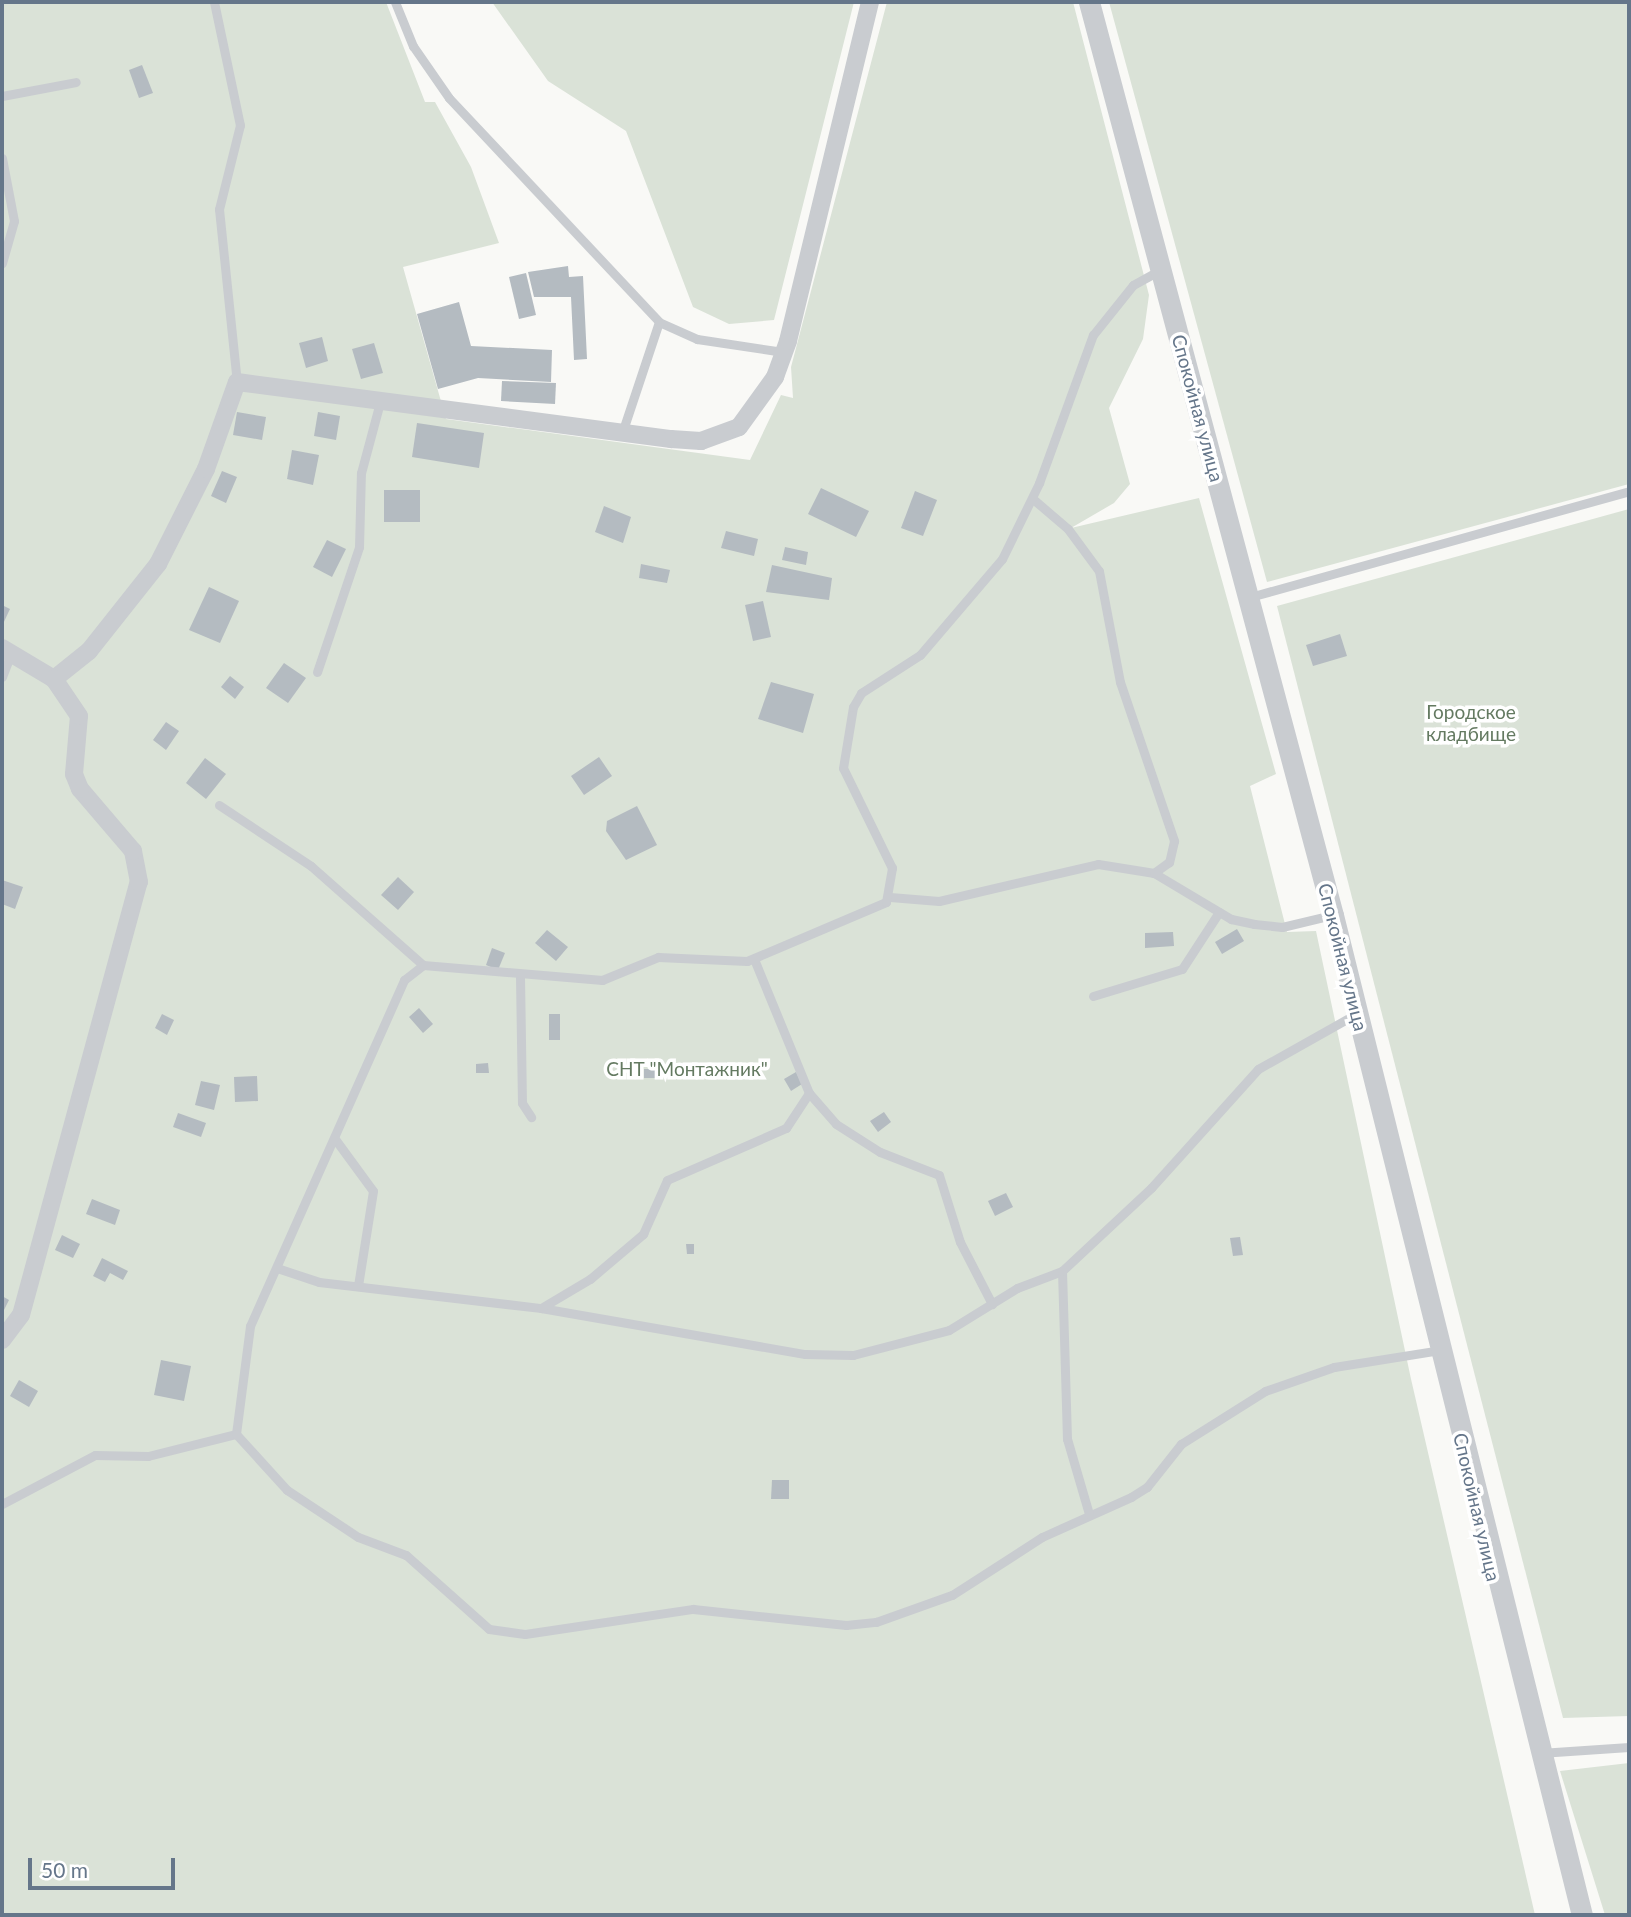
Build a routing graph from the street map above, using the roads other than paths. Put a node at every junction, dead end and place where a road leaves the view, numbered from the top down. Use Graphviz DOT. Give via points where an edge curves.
graph roads {
  1 [pos="214,2"];
  2 [pos="395,2"];
  3 [pos="870,2"];
  4 [pos="1089,2"];
  5 [pos="76,82"];
  6 [pos="2,96"];
  7 [pos="2,158"];
  8 [pos="2,262"];
  9 [pos="1160,270"];
  10 [pos="659,322"];
  11 [pos="783,352"];
  12 [pos="237,382"];
  13 [pos="380,402"];
  14 [pos="622,433"];
  15 [pos="1629,491"];
  16 [pos="1033,499"];
  17 [pos="1250,597"];
  18 [pos="7,650"];
  19 [pos="317,672"];
  20 [pos="2,677"];
  21 [pos="54,678"];
  22 [pos="219,805"];
  23 [pos="1154,873"];
  24 [pos="890,897"];
  25 [pos="1219,912"];
  26 [pos="1333,915"];
  27 [pos="754,959"];
  28 [pos="423,965"];
  29 [pos="520,977"];
  30 [pos="1093,996"];
  31 [pos="1357,1013"];
  32 [pos="808,1093"];
  33 [pos="531,1117"];
  34 [pos="335,1139"];
  35 [pos="278,1268"];
  36 [pos="1062,1270"];
  37 [pos="358,1286"];
  38 [pos="992,1304"];
  39 [pos="541,1308"];
  40 [pos="2,1340"];
  41 [pos="1440,1350"];
  42 [pos="236,1434"];
  43 [pos="2,1504"];
  44 [pos="1089,1514"];
  45 [pos="1629,1747"];
  46 [pos="1539,1753"];
  47 [pos="1582,1915"];
  1 -- 12 [label="lane" via="240,125 219,209"];
  2 -- 10 [label="lane" via="413,46 449,98"];
  3 -- 11 [label="street"];
  4 -- 9 [label="street, Спокойная улица"];
  5 -- 6 [label="lane"];
  7 -- 8 [label="lane" via="14,222"];
  9 -- 16 [label="lane" via="1133,285 1093,335"];
  9 -- 17 [label="street, Спокойная улица"];
  10 -- 11 [label="lane" via="697,339"];
  10 -- 14 [label="lane"];
  11 -- 14 [label="street" via="758,406 723,437 701,441"];
  12 -- 13 [label="street"];
  12 -- 21 [label="street" via="205,469 158,564 89,651"];
  13 -- 14 [label="street"];
  13 -- 19 [label="lane" via="361,473 359,547"];
  15 -- 17 [label="lane"];
  16 -- 23 [label="lane" via="1068,530 1099,571 1120,681 1174,841 1169,862"];
  16 -- 24 [label="lane" via="983,584 920,655 861,693 845,726 843,768 892,868"];
  17 -- 26 [label="street, Спокойная улица"];
  18 -- 20 [label="lane"];
  18 -- 21 [label="street"];
  21 -- 40 [label="street" via="79,716 74,774 80,789 133,851 139,882 21,1315"];
  22 -- 28 [label="lane" via="311,866"];
  23 -- 24 [label="lane" via="1077,865 939,901"];
  23 -- 25 [label="lane"];
  24 -- 27 [label="lane" via="877,909"];
  25 -- 26 [label="lane" via="1270,927"];
  25 -- 30 [label="lane" via="1182,970"];
  26 -- 31 [label="street, Спокойная улица"];
  27 -- 29 [label="lane" via="724,964 658,957 612,978"];
  27 -- 32 [label="lane"];
  28 -- 29 [label="lane"];
  28 -- 34 [label="lane" via="392,999"];
  29 -- 33 [label="lane" via="522,1103"];
  31 -- 36 [label="lane" via="1258,1069 1132,1208"];
  31 -- 41 [label="street, Спокойная улица"];
  32 -- 38 [label="lane" via="836,1124 880,1152 939,1175 960,1242"];
  32 -- 39 [label="lane" via="786,1128 667,1180 643,1234 590,1279"];
  34 -- 35 [label="lane"];
  34 -- 37 [label="lane" via="373,1191"];
  35 -- 37 [label="lane"];
  35 -- 42 [label="lane" via="250,1326"];
  36 -- 38 [label="lane"];
  36 -- 44 [label="lane" via="1066,1427 1072,1470"];
  37 -- 39 [label="lane"];
  38 -- 39 [label="lane" via="935,1336 853,1356 805,1354"];
  41 -- 44 [label="lane" via="1334,1367 1265,1391 1181,1444 1147,1488"];
  41 -- 46 [label="street, Спокойная улица"];
  42 -- 43 [label="lane" via="156,1454 95,1455"];
  42 -- 44 [label="lane" via="287,1490 358,1537 406,1555 489,1629 507,1634 693,1609 812,1624 876,1622 952,1595"];
  45 -- 46 [label="lane"];
  46 -- 47 [label="street, Спокойная улица"];
}
